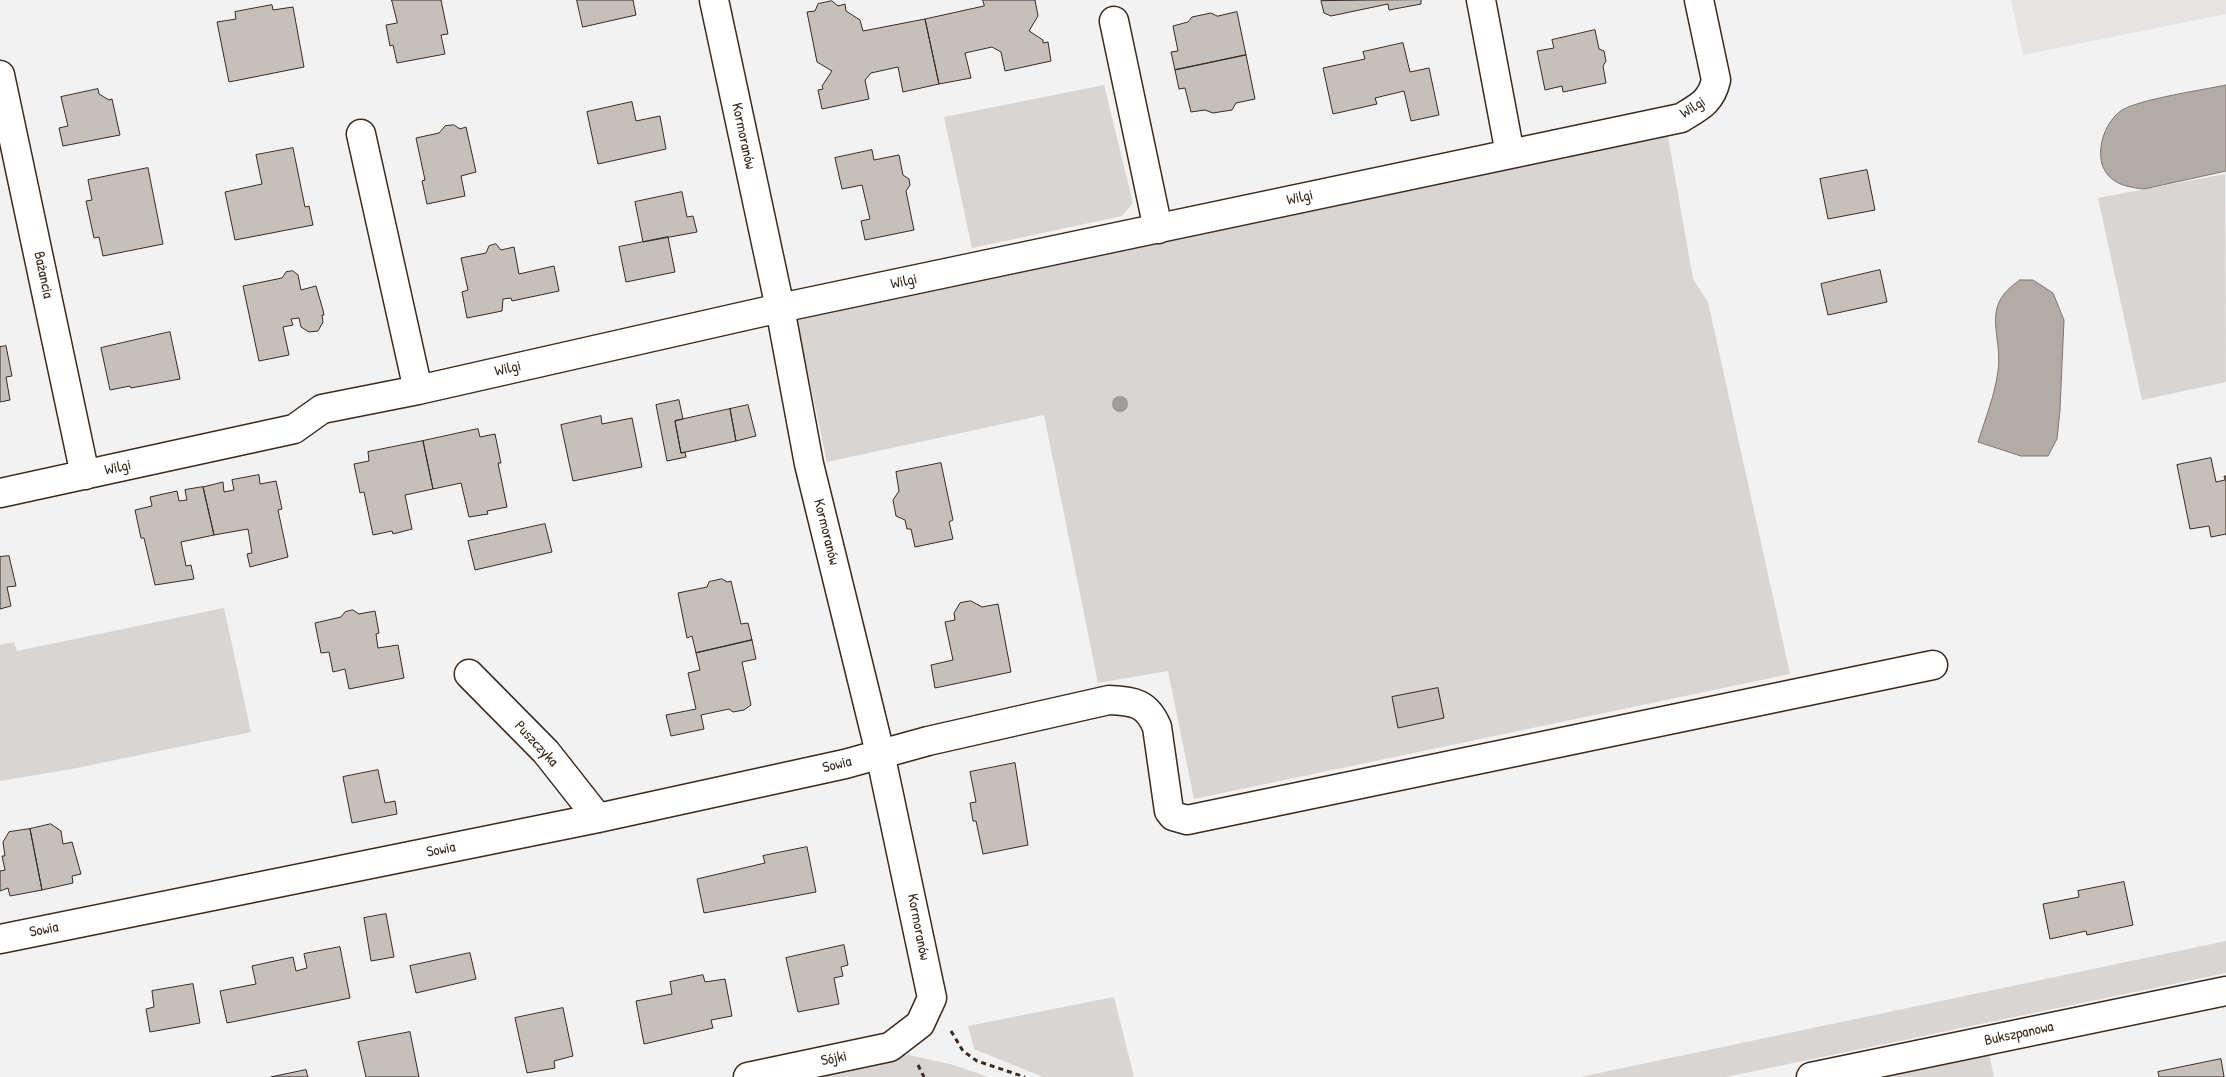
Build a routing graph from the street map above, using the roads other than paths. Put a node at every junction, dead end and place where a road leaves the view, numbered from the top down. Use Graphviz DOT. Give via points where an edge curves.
graph roads {
  1 [pos="714,0"];
  2 [pos="1481,0"];
  3 [pos="1699,0"];
  4 [pos="1114,21"];
  5 [pos="0,75"];
  6 [pos="362,134"];
  7 [pos="1510,154"];
  8 [pos="1158,228"];
  9 [pos="780,308"];
  10 [pos="418,390"];
  11 [pos="85,475"];
  12 [pos="0,493"];
  13 [pos="1933,665"];
  14 [pos="469,674"];
  15 [pos="880,753"];
  16 [pos="598,818"];
  17 [pos="0,939"];
  18 [pos="2226,991"];
  19 [pos="890,1047"];
  20 [pos="748,1077"];
  21 [pos="1811,1077"];
  1 -- 9 [label="street, Kormoranów"];
  2 -- 7 [label="street"];
  3 -- 7 [label="street, Wilgi" via="1716,80 1713,93 1704,103 1681,118"];
  4 -- 8 [label="street"];
  5 -- 11 [label="street, Bażancia"];
  6 -- 10 [label="street"];
  7 -- 8 [label="street, Wilgi"];
  8 -- 9 [label="street, Wilgi"];
  9 -- 10 [label="street, Wilgi"];
  9 -- 15 [label="street, Kormoranów" via="809,464"];
  10 -- 11 [label="street, Wilgi" via="322,409 294,429"];
  11 -- 12 [label="street, Wilgi"];
  13 -- 15 [label="street, Sowia" via="1187,820 1173,816 1169,811 1158,728 1153,717 1145,708 1129,700 1109,700"];
  14 -- 16 [label="street, Puszczyka" via="546,752"];
  15 -- 16 [label="street, Sowia" via="845,764"];
  15 -- 19 [label="street, Kormoranów" via="932,998 920,1024"];
  16 -- 17 [label="street, Sowia"];
  18 -- 21 [label="street, Bukszpanowa"];
  19 -- 20 [label="street, Sójki"];
}
